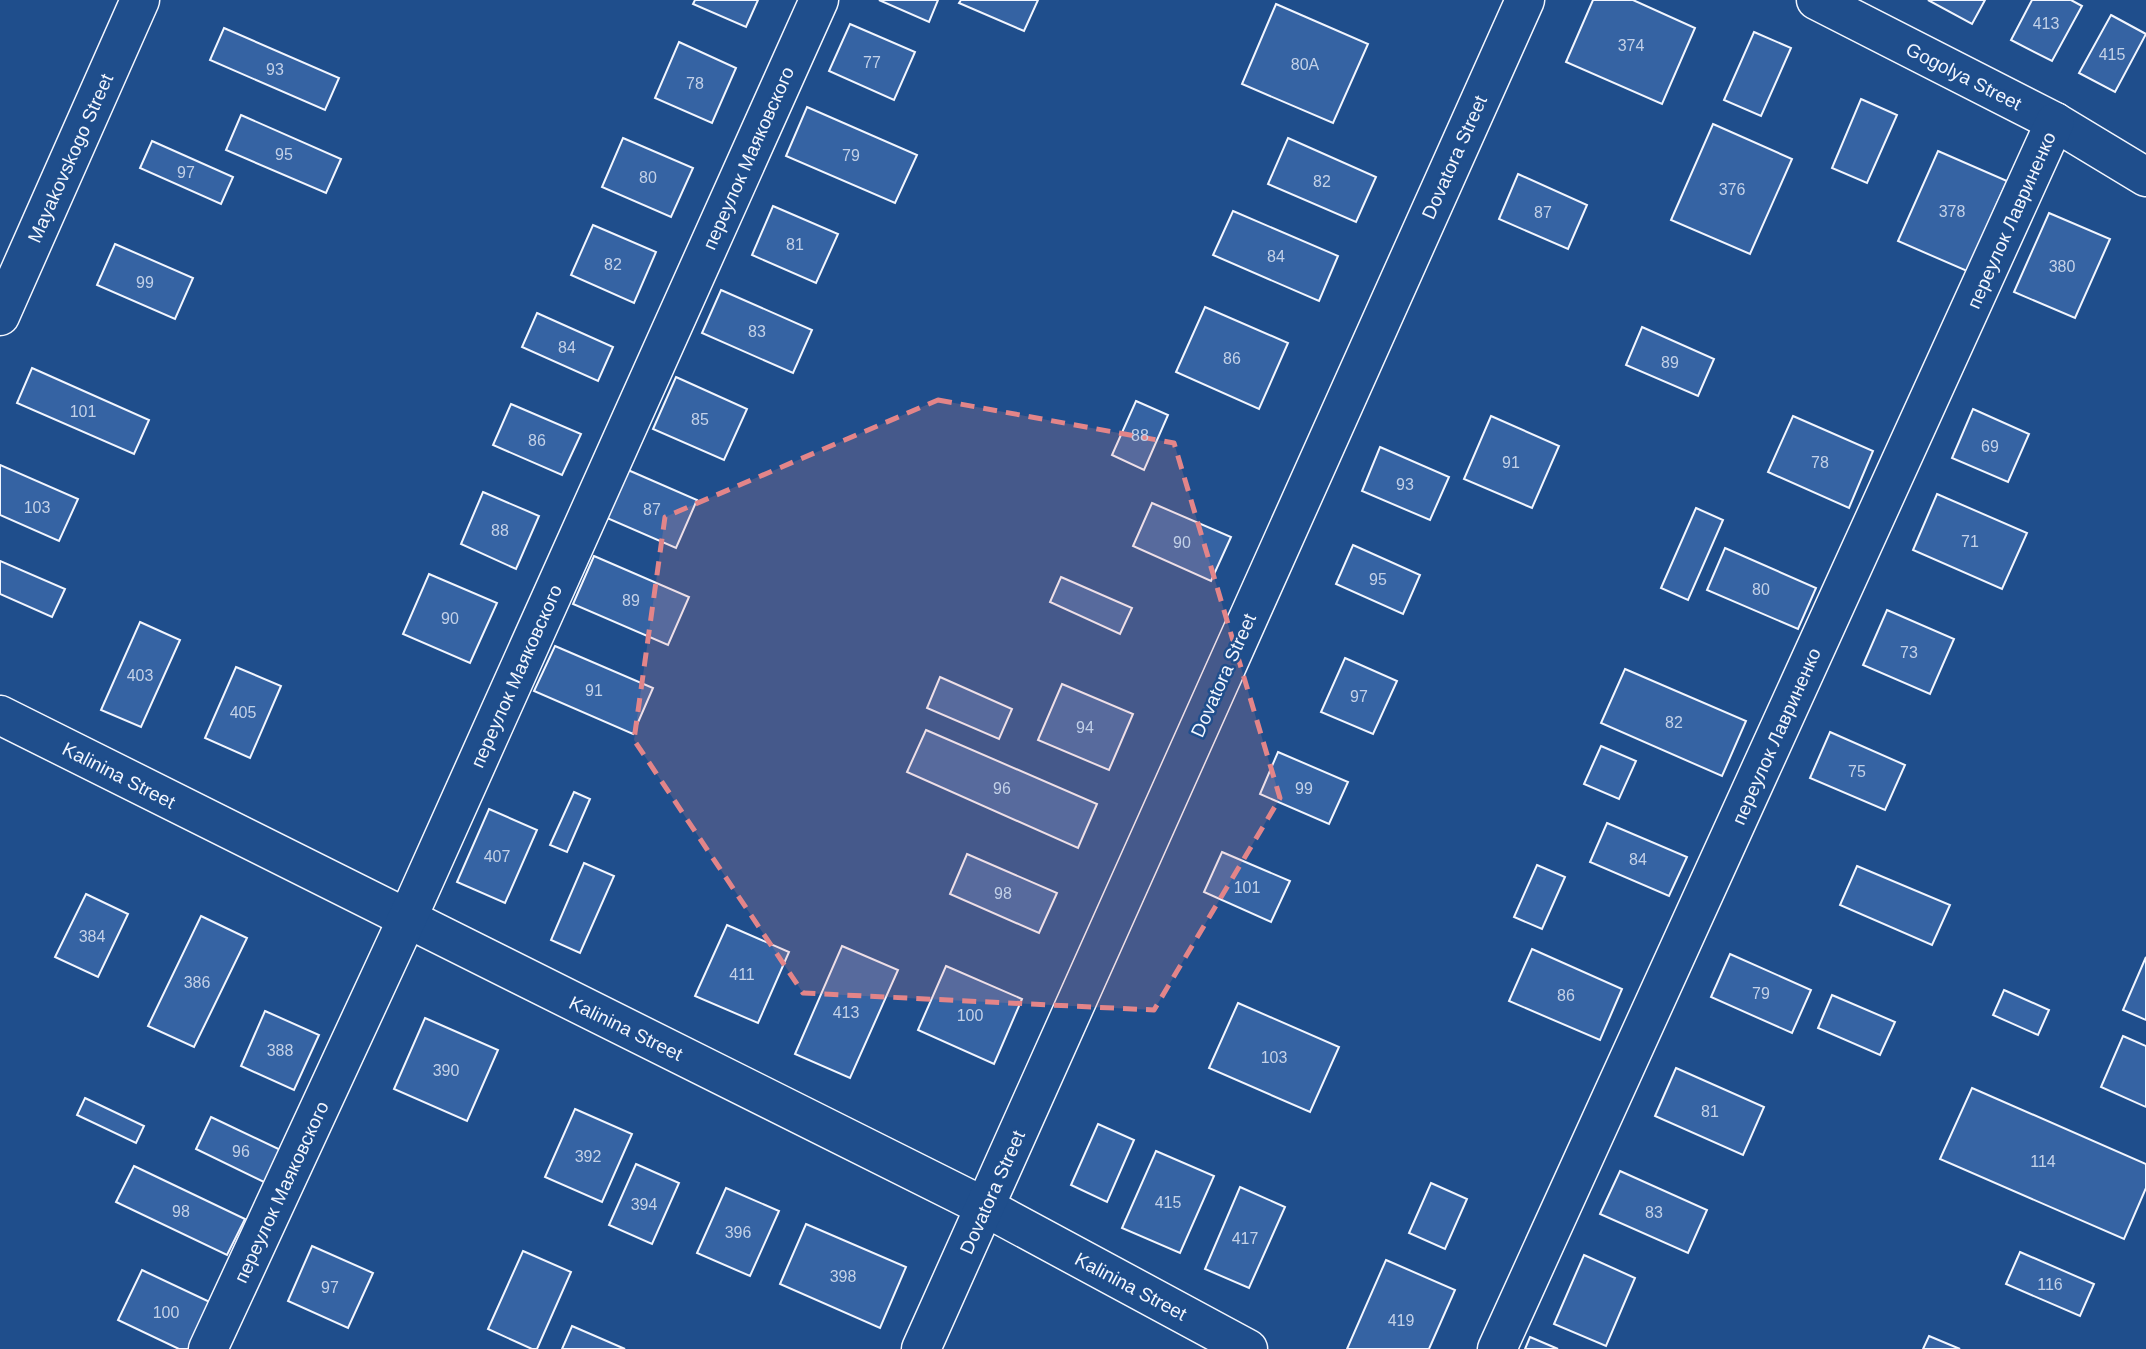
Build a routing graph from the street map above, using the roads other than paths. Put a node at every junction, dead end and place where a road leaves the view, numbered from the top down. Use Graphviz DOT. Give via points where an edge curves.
graph roads {
  1 [pos="140,0"];
  2 [pos="819,0"];
  3 [pos="1525,0"];
  4 [pos="1816,0"];
  5 [pos="2055,122"];
  6 [pos="2142,163"];
  7 [pos="0,316"];
  8 [pos="0,715"];
  9 [pos="407,919"];
  10 [pos="985,1207"];
  11 [pos="208,1349"];
  12 [pos="921,1349"];
  13 [pos="1248,1349"];
  14 [pos="1497,1349"];
  1 -- 7 [label="street, Mayakovskogo Street"];
  2 -- 9 [label="street, переулок Маяковского"];
  3 -- 10 [label="street, Dovatora Street"];
  4 -- 5 [label="street, Gogolya Street"];
  5 -- 6 [label="street, Gogolya Street"];
  5 -- 14 [label="street, переулок Лавриненко"];
  8 -- 9 [label="street, Kalinina Street"];
  9 -- 10 [label="street, Kalinina Street"];
  9 -- 11 [label="street, переулок Маяковского"];
  10 -- 12 [label="street, Dovatora Street"];
  10 -- 13 [label="street, Kalinina Street"];
}
